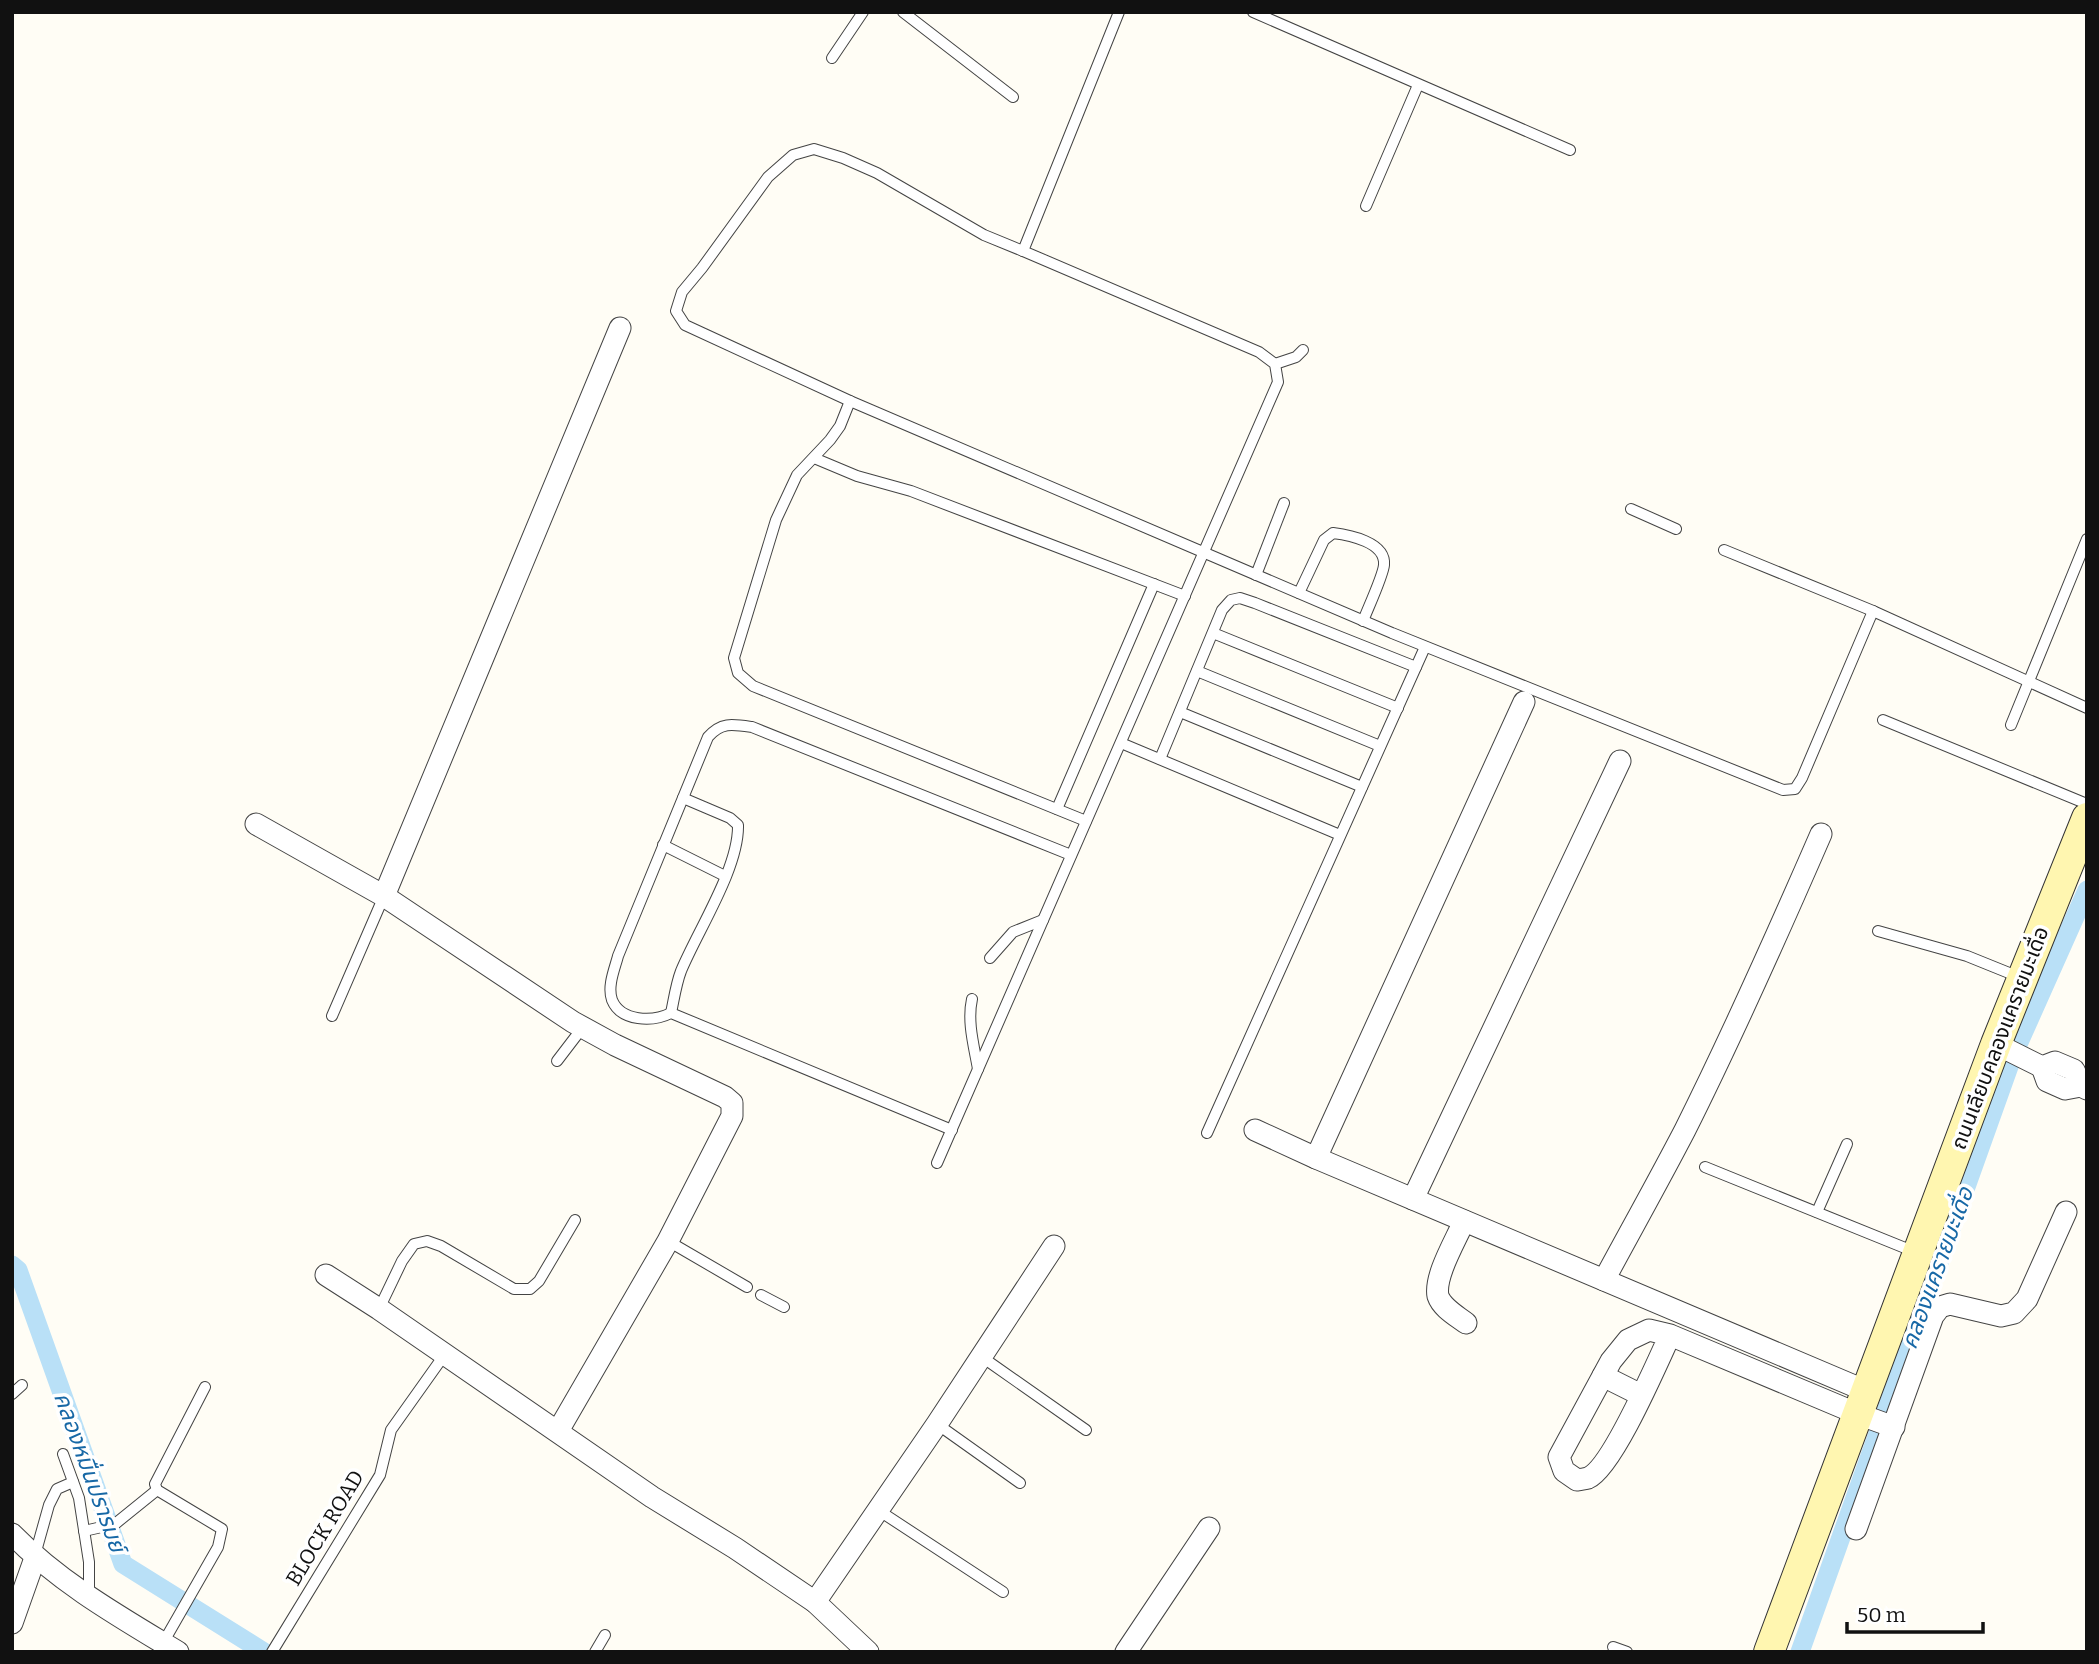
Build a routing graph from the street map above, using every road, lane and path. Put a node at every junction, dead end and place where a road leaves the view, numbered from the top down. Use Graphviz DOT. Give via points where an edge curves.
graph roads {
  1 [pos="863,12"];
  2 [pos="902,12"];
  3 [pos="1119,12"];
  4 [pos="1253,12"];
  5 [pos="832,58"];
  6 [pos="1418,85"];
  7 [pos="1013,97"];
  8 [pos="1570,150"];
  9 [pos="1366,206"];
  10 [pos="1023,251"];
  11 [pos="620,328"];
  12 [pos="1303,350"];
  13 [pos="1275,364"];
  14 [pos="850,401"];
  15 [pos="814,458"];
  16 [pos="1284,503"];
  17 [pos="1631,509"];
  18 [pos="1676,529"];
  19 [pos="2087,539"];
  20 [pos="1724,550"];
  21 [pos="1204,553"];
  22 [pos="1256,575"];
  23 [pos="1154,584"];
  24 [pos="1299,593"];
  25 [pos="1185,596"];
  26 [pos="1873,611"];
  27 [pos="1363,621"];
  28 [pos="1213,633"];
  29 [pos="1425,647"];
  30 [pos="1416,667"];
  31 [pos="1197,671"];
  32 [pos="2028,681"];
  33 [pos="1524,702"];
  34 [pos="1398,708"];
  35 [pos="2087,708"];
  36 [pos="1180,712"];
  37 [pos="1884,720"];
  38 [pos="2011,725"];
  39 [pos="1121,743"];
  40 [pos="1380,746"];
  41 [pos="1160,759"];
  42 [pos="1620,761"];
  43 [pos="1362,787"];
  44 [pos="682,798"];
  45 [pos="2087,804"];
  46 [pos="1057,810"];
  47 [pos="2087,818"];
  48 [pos="1086,821"];
  49 [pos="256,824"];
  50 [pos="1821,834"];
  51 [pos="1340,835"];
  52 [pos="663,845"];
  53 [pos="1071,855"];
  54 [pos="725,876"];
  55 [pos="384,896"];
  56 [pos="1043,920"];
  57 [pos="1878,932"];
  58 [pos="990,958"];
  59 [pos="2022,978"];
  60 [pos="972,999"];
  61 [pos="671,1013"];
  62 [pos="332,1016"];
  63 [pos="583,1027"];
  64 [pos="2006,1050"];
  65 [pos="557,1061"];
  66 [pos="978,1069"];
  67 [pos="2084,1087"];
  68 [pos="952,1130"];
  69 [pos="1255,1130"];
  70 [pos="1207,1133"];
  71 [pos="1847,1144"];
  72 [pos="1316,1158"];
  73 [pos="937,1163"];
  74 [pos="1704,1167"];
  75 [pos="1413,1199"];
  76 [pos="1817,1212"];
  77 [pos="2066,1212"];
  78 [pos="575,1220"];
  79 [pos="1464,1221"];
  80 [pos="668,1241"];
  81 [pos="1054,1246"];
  82 [pos="1918,1253"];
  83 [pos="326,1275"];
  84 [pos="1604,1280"];
  85 [pos="747,1287"];
  86 [pos="761,1295"];
  87 [pos="784,1307"];
  88 [pos="379,1308"];
  89 [pos="1466,1323"];
  90 [pos="1670,1335"];
  91 [pos="445,1354"];
  92 [pos="982,1357"];
  93 [pos="1603,1376"];
  94 [pos="22,1385"];
  95 [pos="205,1387"];
  96 [pos="12,1394"];
  97 [pos="1641,1395"];
  98 [pos="1873,1414"];
  99 [pos="937,1424"];
  100 [pos="1086,1430"];
  101 [pos="558,1431"];
  102 [pos="63,1454"];
  103 [pos="73,1482"];
  104 [pos="1020,1483"];
  105 [pos="157,1490"];
  106 [pos="878,1510"];
  107 [pos="1209,1528"];
  108 [pos="1856,1529"];
  109 [pos="84,1531"];
  110 [pos="12,1534"];
  111 [pos="35,1558"];
  112 [pos="1003,1592"];
  113 [pos="89,1597"];
  114 [pos="815,1602"];
  115 [pos="12,1623"];
  116 [pos="605,1635"];
  117 [pos="171,1647"];
  118 [pos="1613,1647"];
  119 [pos="273,1650"];
  120 [pos="595,1652"];
  121 [pos="868,1652"];
  122 [pos="1126,1652"];
  123 [pos="1628,1652"];
  124 [pos="1769,1652"];
  1 -- 5 [label="lane"];
  2 -- 7 [label="lane"];
  3 -- 10 [label="lane"];
  4 -- 6 [label="lane"];
  6 -- 8 [label="lane"];
  6 -- 9 [label="lane"];
  10 -- 13 [label="lane" via="1259,352"];
  10 -- 14 [label="lane" via="984,235 843,158 814,149 793,155 768,177 681,292 676,311 685,325"];
  11 -- 55 [label="street"];
  12 -- 13 [label="lane"];
  13 -- 21 [label="lane" via="1278,382"];
  14 -- 15 [label="lane" via="840,426"];
  14 -- 21 [label="lane"];
  15 -- 23 [label="lane"];
  15 -- 46 [label="lane" via="797,475 776,520 734,658 738,673 753,685"];
  16 -- 22 [label="lane"];
  17 -- 18 [label="lane"];
  19 -- 32 [label="lane"];
  20 -- 26 [label="lane"];
  21 -- 22 [label="lane"];
  21 -- 25 [label="lane"];
  22 -- 24 [label="lane"];
  23 -- 25 [label="lane"];
  23 -- 46 [label="lane"];
  24 -- 27 [label="lane"];
  24 -- 27 [label="lane" via="1324,540 1333,533 1375,546 1384,564"];
  25 -- 39 [label="lane"];
  26 -- 29 [label="lane" via="1802,778 1795,789 1783,790"];
  26 -- 32 [label="lane"];
  27 -- 29 [label="lane"];
  28 -- 30 [label="lane" via="1222,610 1240,598"];
  28 -- 31 [label="lane"];
  28 -- 34 [label="lane"];
  29 -- 30 [label="lane"];
  30 -- 34 [label="lane"];
  31 -- 36 [label="lane"];
  31 -- 40 [label="lane"];
  32 -- 35 [label="lane"];
  32 -- 38 [label="lane"];
  33 -- 72 [label="street"];
  34 -- 40 [label="lane"];
  36 -- 41 [label="lane"];
  36 -- 43 [label="lane"];
  37 -- 45 [label="lane"];
  39 -- 41 [label="lane"];
  39 -- 48 [label="lane"];
  40 -- 43 [label="lane"];
  41 -- 51 [label="lane"];
  42 -- 75 [label="street"];
  43 -- 51 [label="lane"];
  44 -- 52 [label="lane"];
  44 -- 53 [label="lane" via="716,727 751,727"];
  44 -- 54 [label="lane" via="738,825 739,837"];
  46 -- 48 [label="lane"];
  47 -- 59 [label="street, ถนนเลียบคลองแครายมะเดื่อ"];
  48 -- 53 [label="lane"];
  49 -- 55 [label="street"];
  50 -- 84 [label="street" via="1725,1048"];
  51 -- 70 [label="lane"];
  52 -- 54 [label="lane"];
  52 -- 61 [label="lane" via="618,956 611,991 624,1014 646,1019"];
  53 -- 56 [label="lane"];
  54 -- 61 [label="lane" via="681,971"];
  55 -- 62 [label="lane"];
  55 -- 63 [label="street"];
  56 -- 58 [label="lane" via="1013,932"];
  56 -- 66 [label="lane"];
  57 -- 59 [label="lane" via="1967,956"];
  59 -- 64 [label="street, ถนนเลียบคลองแครายมะเดื่อ"];
  60 -- 66 [label="lane"];
  61 -- 68 [label="lane"];
  63 -- 65 [label="lane"];
  63 -- 80 [label="street" via="732,1103 732,1116"];
  64 -- 67 [label="street" via="2042,1067 2047,1081 2065,1089"];
  64 -- 82 [label="street, ถนนเลียบคลองแครายมะเดื่อ"];
  66 -- 68 [label="lane"];
  68 -- 73 [label="lane"];
  69 -- 72 [label="street"];
  71 -- 76 [label="lane"];
  72 -- 75 [label="street"];
  74 -- 76 [label="lane"];
  75 -- 79 [label="street"];
  76 -- 82 [label="lane"];
  77 -- 98 [label="street" via="2027,1299 2014,1313 2001,1316 1950,1304 1940,1307"];
  78 -- 88 [label="lane" via="530,1289 514,1289 427,1241 414,1244"];
  79 -- 84 [label="street"];
  79 -- 89 [label="street" via="1440,1275 1438,1295 1445,1307"];
  80 -- 85 [label="lane"];
  80 -- 101 [label="street"];
  81 -- 92 [label="street"];
  82 -- 98 [label="street, ถนนเลียบคลองแครายมะเดื่อ"];
  83 -- 88 [label="street"];
  84 -- 98 [label="street"];
  86 -- 87 [label="lane"];
  88 -- 91 [label="street"];
  90 -- 93 [label="street" via="1649,1330 1628,1340"];
  90 -- 97 [label="street"];
  90 -- 98 [label="street"];
  91 -- 101 [label="street"];
  91 -- 119 [label="lane, BLOCK ROAD" via="391,1430 380,1475"];
  92 -- 99 [label="street"];
  92 -- 100 [label="lane"];
  93 -- 97 [label="street"];
  93 -- 97 [label="street" via="1559,1457 1564,1471 1577,1480 1589,1478 1614,1451"];
  94 -- 96 [label="lane"];
  95 -- 105 [label="lane" via="155,1483"];
  98 -- 108 [label="street"];
  98 -- 124 [label="street, ถนนเลียบคลองแครายมะเดื่อ"];
  99 -- 104 [label="lane"];
  99 -- 106 [label="street"];
  101 -- 114 [label="street"];
  102 -- 103 [label="lane"];
  103 -- 109 [label="lane"];
  103 -- 111 [label="lane" via="57,1489"];
  105 -- 109 [label="lane" via="116,1524"];
  105 -- 117 [label="lane" via="222,1529 218,1548 180,1613"];
  106 -- 112 [label="lane"];
  106 -- 114 [label="street"];
  107 -- 122 [label="street"];
  109 -- 113 [label="lane"];
  110 -- 111 [label="street"];
  111 -- 113 [label="street"];
  111 -- 115 [label="street"];
  113 -- 117 [label="street"];
  114 -- 121 [label="street"];
  116 -- 120 [label="lane"];
  118 -- 123 [label="lane"];
}
